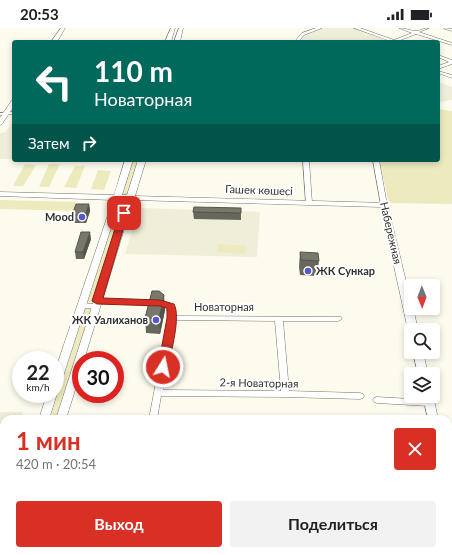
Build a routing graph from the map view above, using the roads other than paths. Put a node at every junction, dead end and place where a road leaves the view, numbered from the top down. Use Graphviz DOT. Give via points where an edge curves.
graph roads {
  1 [pos="63,28"];
  2 [pos="173,28"];
  3 [pos="181,28"];
  4 [pos="320,28"];
  5 [pos="356,28"];
  6 [pos="401,28"];
  7 [pos="427,28"];
  8 [pos="446,28"];
  9 [pos="315,29"];
  10 [pos="452,30"];
  11 [pos="416,33"];
  12 [pos="55,40"];
  13 [pos="169,40"];
  14 [pos="178,40"];
  15 [pos="298,40"];
  16 [pos="299,40"];
  17 [pos="389,40"];
  18 [pos="399,40"];
  19 [pos="439,40"];
  20 [pos="440,40"];
  21 [pos="452,44"];
  22 [pos="440,57"];
  23 [pos="452,61"];
  24 [pos="440,67"];
  25 [pos="440,73"];
  26 [pos="452,76"];
  27 [pos="12,103"];
  28 [pos="3,113"];
  29 [pos="0,123"];
  30 [pos="128,162"];
  31 [pos="141,162"];
  32 [pos="306,162"];
  33 [pos="376,162"];
  34 [pos="0,194"];
  35 [pos="117,197"];
  36 [pos="131,198"];
  37 [pos="309,203"];
  38 [pos="384,205"];
  39 [pos="96,303"];
  40 [pos="83,305"];
  41 [pos="172,318"];
  42 [pos="279,319"];
  43 [pos="338,319"];
  44 [pos="411,323"];
  45 [pos="64,360"];
  46 [pos="158,393"];
  47 [pos="285,394"];
  48 [pos="360,396"];
  49 [pos="404,399"];
  50 [pos="377,400"];
  51 [pos="49,403"];
  52 [pos="430,403"];
  53 [pos="45,415"];
  54 [pos="62,415"];
  55 [pos="154,415"];
  56 [pos="432,415"];
  1 -- 12 [label="main road"];
  2 -- 13 [label="main road"];
  3 -- 14 [label="main road"];
  4 -- 9 [label="street"];
  5 -- 17 [label="street"];
  6 -- 11 [label="street"];
  7 -- 11 [label="street"];
  8 -- 10 [label="street"];
  9 -- 15 [label="street" via="305,32 300,30"];
  9 -- 16 [label="street"];
  11 -- 18 [label="street"];
  11 -- 19 [label="street"];
  20 -- 21 [label="street"];
  22 -- 23 [label="street"];
  23 -- 24 [label="street"];
  25 -- 26 [label="street"];
  27 -- 28 [label="main road"];
  28 -- 29 [label="main road"];
  30 -- 35 [label="main road"];
  31 -- 36 [label="main road"];
  32 -- 37 [label="street"];
  33 -- 38 [label="street, Набережная"];
  34 -- 35 [label="main road, Гашек көшесі"];
  35 -- 36 [label="main road, Гашек көшесі"];
  35 -- 40 [label="main road"];
  36 -- 37 [label="main road, Гашек көшесі"];
  36 -- 39 [label="main road"];
  37 -- 38 [label="main road, Гашек көшесі"];
  38 -- 44 [label="main road, Набережная"];
  39 -- 40 [label="street"];
  39 -- 41 [label="street" via="166,304 171,308"];
  39 -- 54 [label="main road"];
  40 -- 45 [label="main road"];
  41 -- 42 [label="street, Новаторная"];
  41 -- 46 [label="street"];
  42 -- 43 [label="street, Новаторная"];
  42 -- 47 [label="street"];
  46 -- 47 [label="street, 2-я Новаторная"];
  46 -- 55 [label="street"];
  47 -- 48 [label="street, 2-я Новаторная"];
  49 -- 50 [label="street"];
  51 -- 53 [label="main road"];
  52 -- 56 [label="main road"];
}
